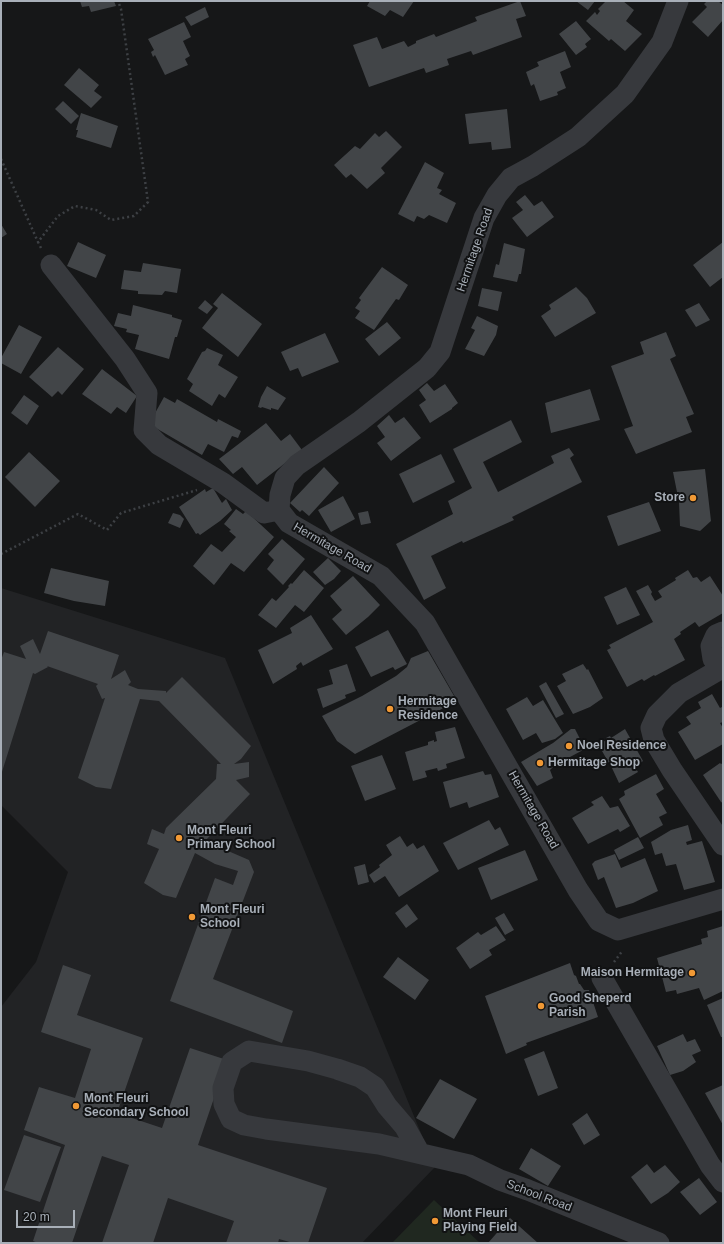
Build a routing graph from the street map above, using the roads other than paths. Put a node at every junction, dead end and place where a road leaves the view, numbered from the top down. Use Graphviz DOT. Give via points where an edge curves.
graph roads {
  1 [pos="678,1"];
  2 [pos="51,265"];
  3 [pos="279,510"];
  4 [pos="723,632"];
  5 [pos="722,668"];
  6 [pos="723,845"];
  7 [pos="723,899"];
  8 [pos="602,978"];
  9 [pos="419,1152"];
  10 [pos="723,1182"];
  11 [pos="659,1243"];
  1 -- 3 [label="street, Hermitage Road" via="662,42 625,94 578,137 511,178 497,194 484,218 440,352 427,368 297,465 285,478"];
  2 -- 3 [label="street" via="125,359 147,393 144,430 159,445 223,483 264,513"];
  3 -- 7 [label="street, Hermitage Road" via="289,523 381,576 425,623 578,890 599,921 618,930"];
  4 -- 5 [label="street" via="716,635 711,646 713,659"];
  5 -- 6 [label="street" via="678,693 657,715 651,728 654,740 672,770"];
  8 -- 10 [label="street" via="710,1166"];
  9 -- 9 [label="street, School Road" via="266,1129 244,1125 231,1119 224,1104 222,1088 232,1062 248,1051 274,1054 308,1061 360,1077 375,1087 405,1127"];
  9 -- 11 [label="street, School Road" via="469,1165 500,1180"];
}
